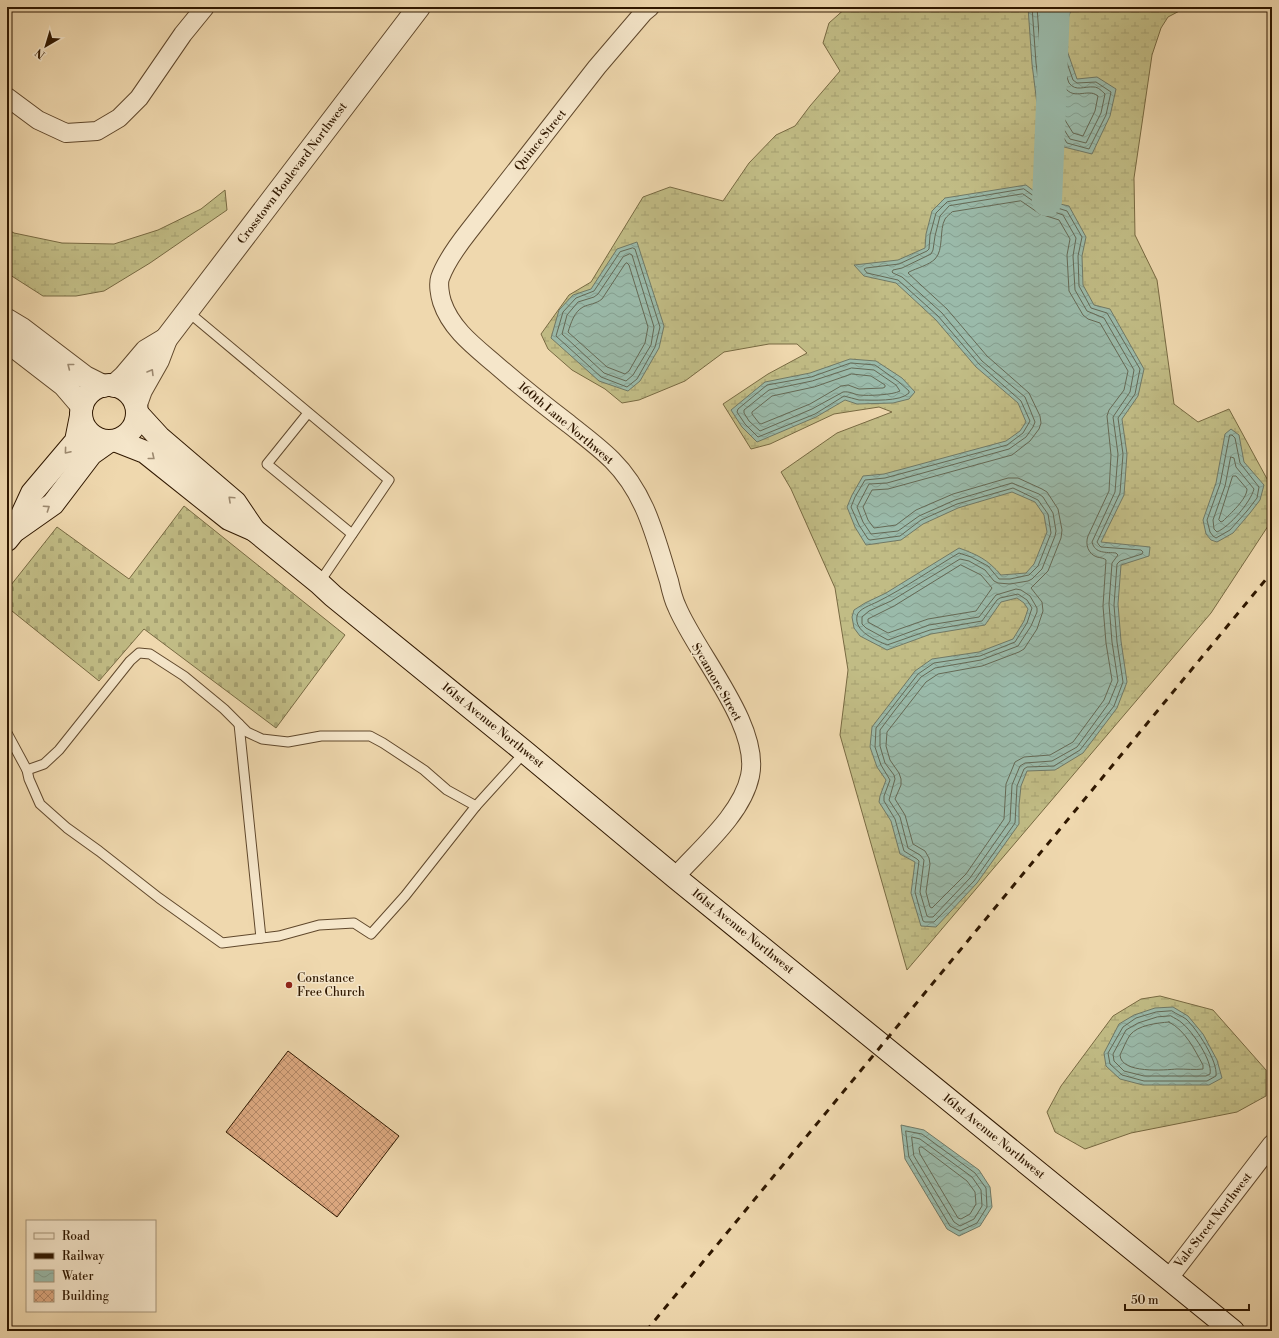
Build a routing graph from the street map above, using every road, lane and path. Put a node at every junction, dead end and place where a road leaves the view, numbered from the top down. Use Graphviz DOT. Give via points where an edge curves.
graph roads {
  1 [pos="205,7"];
  2 [pos="419,7"];
  3 [pos="650,7"];
  4 [pos="7,97"];
  5 [pos="439,280"];
  6 [pos="187,311"];
  7 [pos="7,320"];
  8 [pos="166,339"];
  9 [pos="7,341"];
  10 [pos="108,386"];
  11 [pos="136,408"];
  12 [pos="81,411"];
  13 [pos="308,412"];
  14 [pos="113,441"];
  15 [pos="254,530"];
  16 [pos="352,534"];
  17 [pos="11,535"];
  18 [pos="319,583"];
  19 [pos="677,607"];
  20 [pos="239,724"];
  21 [pos="7,733"];
  22 [pos="525,752"];
  23 [pos="27,770"];
  24 [pos="476,806"];
  25 [pos="675,877"];
  26 [pos="261,938"];
  27 [pos="1272,1144"];
  28 [pos="1169,1278"];
  29 [pos="1233,1331"];
  1 -- 4 [label="street" via="139,98 119,118 97,131 66,132 38,120"];
  2 -- 6 [label="main road, Crosstown Boulevard Northwest"];
  3 -- 5 [label="street, Quince Street" via="597,67 469,231 452,254"];
  5 -- 19 [label="street, 160th Lane Northwest" via="441,300 452,322 469,341 606,455 630,480 646,510"];
  6 -- 8 [label="main road, Crosstown Boulevard Northwest"];
  6 -- 13 [label="lane"];
  10 -- 7 [label="main road, one-way" via="85,377 22,328"];
  8 -- 10 [label="main road, Crosstown Boulevard Northwest" via="146,351 124,377"];
  11 -- 8 [label="main road, Crosstown Boulevard Northwest, one-way" via="141,390 158,360"];
  9 -- 12 [label="main road" via="64,385"];
  10 -- 11 [label="main road" via="123,389 131,396"];
  10 -- 12 [label="main road" via="94,390 86,397"];
  11 -- 14 [label="main road" via="136,422 132,430"];
  15 -- 11 [label="main road, 161st Avenue Northwest, one-way" via="234,502 158,437"];
  12 -- 14 [label="main road" via="84,426 90,434 99,440"];
  12 -- 17 [label="main road, one-way" via="76,441 32,492"];
  13 -- 16 [label="lane" via="389,480"];
  13 -- 16 [label="lane" via="267,464"];
  14 -- 15 [label="main road, 161st Avenue Northwest, one-way" via="145,452 229,519"];
  17 -- 14 [label="main road, one-way" via="53,504 91,454"];
  15 -- 18 [label="main road, 161st Avenue Northwest"];
  16 -- 18 [label="lane"];
  18 -- 22 [label="main road, 161st Avenue Northwest"];
  19 -- 25 [label="street, Sycamore Street" via="691,636 734,705 751,752 750,775 743,798 726,822"];
  20 -- 23 [label="lane" via="184,676 150,654 139,653 59,750 44,764"];
  20 -- 24 [label="lane" via="247,732 262,739 288,742 321,736 370,736 424,770 447,790"];
  20 -- 26 [label="lane"];
  21 -- 23 [label="lane"];
  22 -- 24 [label="lane"];
  22 -- 25 [label="main road, 161st Avenue Northwest"];
  23 -- 26 [label="lane" via="40,804 67,828 159,898 222,943"];
  24 -- 26 [label="lane" via="405,896 371,934 354,923 319,925"];
  25 -- 28 [label="main road, 161st Avenue Northwest"];
  27 -- 28 [label="street, Vale Street Northwest"];
  28 -- 29 [label="main road, 161st Avenue Northwest"];
}
